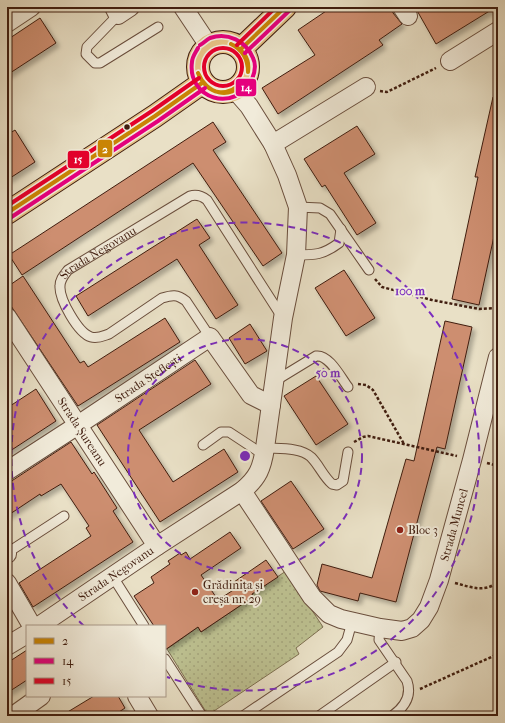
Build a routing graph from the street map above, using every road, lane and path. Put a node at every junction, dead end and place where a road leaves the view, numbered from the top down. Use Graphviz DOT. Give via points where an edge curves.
graph roads {
  1 [pos="31,7"];
  2 [pos="183,7"];
  3 [pos="285,7"];
  4 [pos="121,10"];
  5 [pos="7,23"];
  6 [pos="158,27"];
  7 [pos="498,31"];
  8 [pos="209,46"];
  9 [pos="240,49"];
  10 [pos="450,61"];
  11 [pos="202,83"];
  12 [pos="366,87"];
  13 [pos="235,90"];
  14 [pos="272,144"];
  15 [pos="298,207"];
  16 [pos="7,214"];
  17 [pos="341,229"];
  18 [pos="296,255"];
  19 [pos="369,270"];
  20 [pos="498,308"];
  21 [pos="7,317"];
  22 [pos="283,318"];
  23 [pos="210,336"];
  24 [pos="498,356"];
  25 [pos="275,381"];
  26 [pos="348,387"];
  27 [pos="271,405"];
  28 [pos="78,425"];
  29 [pos="404,444"];
  30 [pos="203,445"];
  31 [pos="265,451"];
  32 [pos="348,452"];
  33 [pos="472,460"];
  34 [pos="7,470"];
  35 [pos="242,491"];
  36 [pos="64,516"];
  37 [pos="157,546"];
  38 [pos="7,554"];
  39 [pos="113,577"];
  40 [pos="440,580"];
  41 [pos="498,582"];
  42 [pos="7,583"];
  43 [pos="58,621"];
  44 [pos="352,622"];
  45 [pos="31,625"];
  46 [pos="43,625"];
  47 [pos="143,625"];
  48 [pos="380,628"];
  49 [pos="26,635"];
  50 [pos="7,646"];
  51 [pos="498,654"];
  52 [pos="166,661"];
  53 [pos="396,662"];
  54 [pos="409,694"];
  55 [pos="40,697"];
  56 [pos="138,697"];
  57 [pos="13,716"];
  58 [pos="149,716"];
  59 [pos="202,716"];
  60 [pos="244,716"];
  61 [pos="319,716"];
  62 [pos="392,716"];
  1 -- 5 [label="street"];
  2 -- 8 [label="street"];
  3 -- 9 [label="main road"];
  4 -- 6 [label="lane" via="87,47 86,54 95,63"];
  7 -- 10 [label="street"];
  8 -- 9 [label="main road" via="225,42"];
  8 -- 11 [label="main road" via="199,56 197,63"];
  9 -- 13 [label="main road" via="247,59 248,71 244,82"];
  10 -- 12 [label="path" via="387,92"];
  11 -- 13 [label="main road" via="218,92"];
  11 -- 16 [label="main road"];
  12 -- 14 [label="street"];
  13 -- 14 [label="street, Strada Negovanu" via="249,106"];
  14 -- 15 [label="street, Strada Negovanu" via="288,175"];
  15 -- 17 [label="lane" via="320,208 330,214"];
  15 -- 18 [label="street, Strada Negovanu"];
  17 -- 18 [label="lane" via="339,243 327,252"];
  17 -- 19 [label="lane"];
  18 -- 22 [label="street, Strada Negovanu"];
  19 -- 20 [label="path" via="378,284 388,289 479,309"];
  21 -- 28 [label="street, Strada Șureanu"];
  22 -- 23 [label="lane, Strada Negovanu" via="207,200 195,195 68,270 62,277 60,294 80,330 93,338 109,334 162,298 171,295 181,296 186,300"];
  22 -- 25 [label="street, Strada Negovanu"];
  23 -- 27 [label="street" via="251,395"];
  23 -- 28 [label="street, Strada Steflești"];
  24 -- 33 [label="street, Strada Muncel"];
  25 -- 26 [label="lane" via="316,356 321,356 327,359"];
  25 -- 27 [label="street, Strada Negovanu"];
  26 -- 29 [label="path" via="361,383 373,390"];
  27 -- 31 [label="street, Strada Negovanu"];
  28 -- 34 [label="street, Strada Steflești"];
  28 -- 37 [label="street, Strada Șureanu"];
  29 -- 32 [label="path" via="368,436 351,445"];
  29 -- 33 [label="path"];
  30 -- 31 [label="lane" via="221,432 229,432"];
  31 -- 32 [label="lane" via="298,450 305,453 326,479 337,485 343,481"];
  31 -- 35 [label="street, Strada Negovanu" via="258,475"];
  33 -- 40 [label="street, Strada Muncel"];
  35 -- 37 [label="street, Strada Negovanu"];
  35 -- 44 [label="street, Strada Muncel" via="312,597 330,614"];
  36 -- 38 [label="lane"];
  37 -- 39 [label="street, Strada Negovanu"];
  39 -- 43 [label="street, Strada Negovanu"];
  39 -- 47 [label="lane"];
  40 -- 41 [label="path" via="480,590"];
  40 -- 48 [label="street, Strada Muncel" via="429,607 412,628 402,631"];
  42 -- 45 [label="street"];
  43 -- 46 [label="street, Strada Negovanu"];
  44 -- 48 [label="street, Strada Muncel"];
  44 -- 60 [label="lane" via="347,640 338,652"];
  48 -- 53 [label="lane" via="379,640"];
  49 -- 50 [label="street"];
  51 -- 54 [label="path"];
  52 -- 59 [label="lane"];
  53 -- 54 [label="lane" via="408,680"];
  53 -- 61 [label="lane"];
  54 -- 62 [label="lane" via="399,712"];
  55 -- 57 [label="street"];
  56 -- 58 [label="street"];
}
